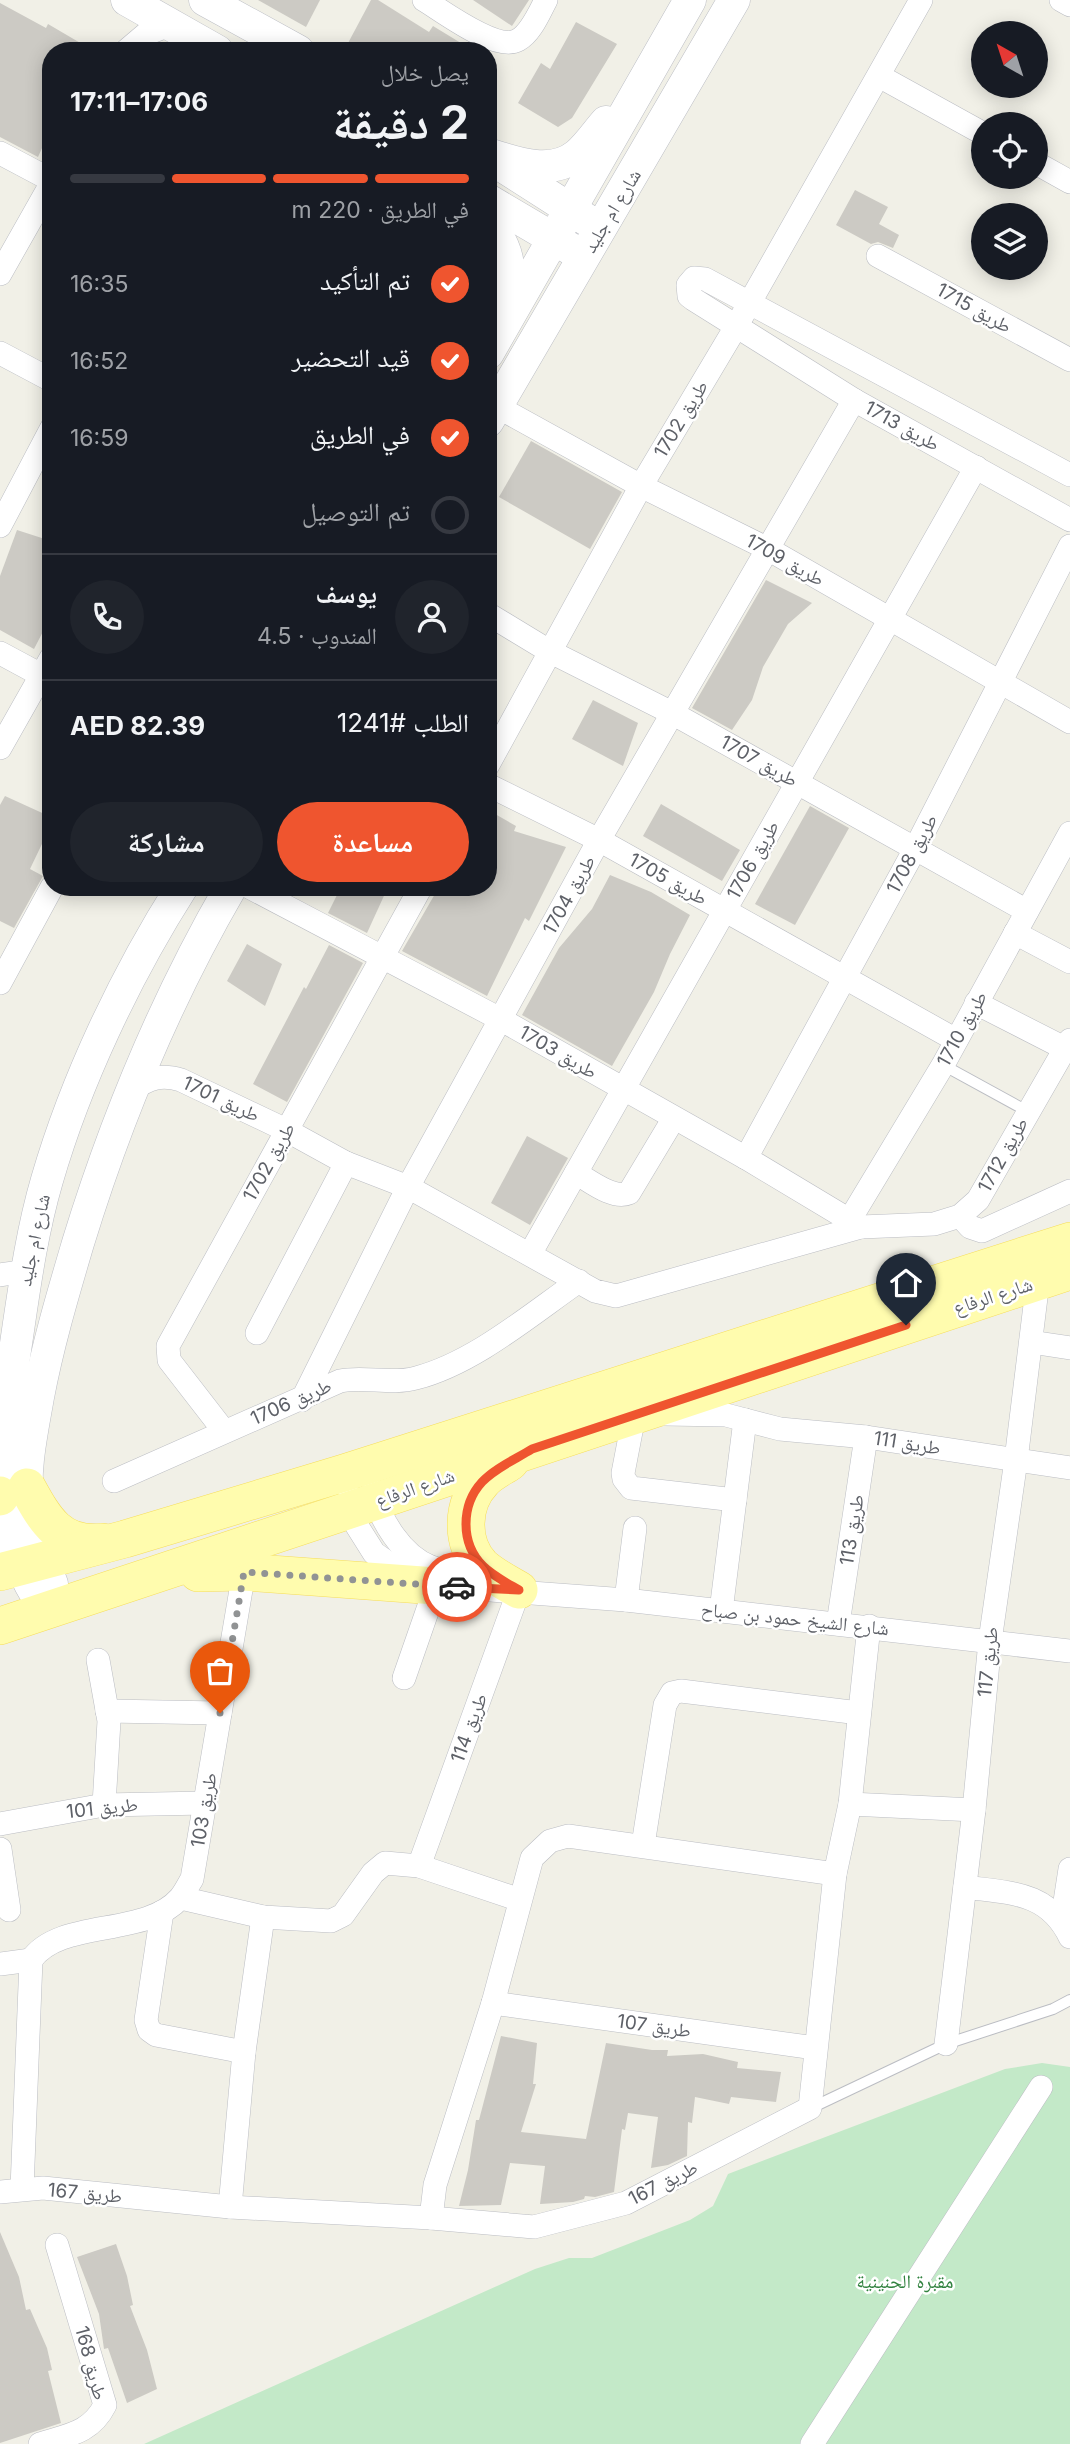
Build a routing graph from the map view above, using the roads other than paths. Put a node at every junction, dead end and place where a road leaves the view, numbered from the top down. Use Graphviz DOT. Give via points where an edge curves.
graph roads {
  1 [pos="127,0"];
  2 [pos="205,0"];
  3 [pos="424,0"];
  4 [pos="546,0"];
  5 [pos="690,0"];
  6 [pos="734,0"];
  7 [pos="921,0"];
  8 [pos="1061,0"];
  9 [pos="1070,5"];
  10 [pos="169,25"];
  11 [pos="136,42"];
  12 [pos="200,42"];
  13 [pos="282,42"];
  14 [pos="879,76"];
  15 [pos="646,80"];
  16 [pos="971,127"];
  17 [pos="0,153"];
  18 [pos="497,157"];
  19 [pos="497,161"];
  20 [pos="1048,170"];
  21 [pos="42,177"];
  22 [pos="1070,182"];
  23 [pos="42,198"];
  24 [pos="497,205"];
  25 [pos="570,212"];
  26 [pos="602,229"];
  27 [pos="497,235"];
  28 [pos="554,238"];
  29 [pos="878,256"];
  30 [pos="584,258"];
  31 [pos="0,274"];
  32 [pos="748,302"];
  33 [pos="497,310"];
  34 [pos="737,325"];
  35 [pos="497,338"];
  36 [pos="0,353"];
  37 [pos="1070,360"];
  38 [pos="42,375"];
  39 [pos="854,400"];
  40 [pos="497,405"];
  41 [pos="497,415"];
  42 [pos="42,446"];
  43 [pos="976,467"];
  44 [pos="1070,475"];
  45 [pos="641,486"];
  46 [pos="1070,520"];
  47 [pos="0,526"];
  48 [pos="1070,546"];
  49 [pos="768,549"];
  50 [pos="497,619"];
  51 [pos="889,619"];
  52 [pos="550,651"];
  53 [pos="0,653"];
  54 [pos="42,666"];
  55 [pos="42,674"];
  56 [pos="1000,683"];
  57 [pos="672,713"];
  58 [pos="1070,722"];
  59 [pos="0,748"];
  60 [pos="497,748"];
  61 [pos="796,782"];
  62 [pos="497,789"];
  63 [pos="1070,834"];
  64 [pos="599,840"];
  65 [pos="915,849"];
  66 [pos="47,896"];
  67 [pos="177,896"];
  68 [pos="226,896"];
  69 [pos="266,896"];
  70 [pos="416,896"];
  71 [pos="725,910"];
  72 [pos="1027,911"];
  73 [pos="1015,933"];
  74 [pos="382,957"];
  75 [pos="1070,962"];
  76 [pos="846,978"];
  77 [pos="0,983"];
  78 [pos="976,1003"];
  79 [pos="500,1019"];
  80 [pos="956,1040"];
  81 [pos="1068,1047"];
  82 [pos="943,1065"];
  83 [pos="132,1090"];
  84 [pos="623,1090"];
  85 [pos="1027,1111"];
  86 [pos="674,1118"];
  87 [pos="286,1130"];
  88 [pos="746,1158"];
  89 [pos="346,1163"];
  90 [pos="576,1174"];
  91 [pos="408,1187"];
  92 [pos="1070,1191"];
  93 [pos="960,1216"];
  94 [pos="855,1224"];
  95 [pos="1070,1241"];
  96 [pos="530,1254"];
  97 [pos="13,1273"];
  98 [pos="1054,1276"];
  99 [pos="579,1281"];
  100 [pos="257,1333"];
  101 [pos="1031,1342"];
  102 [pos="7,1348"];
  103 [pos="1070,1348"];
  104 [pos="302,1400"];
  105 [pos="638,1414"];
  106 [pos="745,1420"];
  107 [pos="224,1431"];
  108 [pos="866,1437"];
  109 [pos="532,1449"];
  110 [pos="1016,1460"];
  111 [pos="1070,1468"];
  112 [pos="355,1470"];
  113 [pos="114,1481"];
  114 [pos="9,1493"];
  115 [pos="735,1500"];
  116 [pos="365,1506"];
  117 [pos="635,1528"];
  118 [pos="125,1539"];
  119 [pos="244,1572"];
  120 [pos="162,1574"];
  121 [pos="29,1586"];
  122 [pos="436,1586"];
  123 [pos="519,1590"];
  124 [pos="626,1600"];
  125 [pos="720,1611"];
  126 [pos="838,1624"];
  127 [pos="0,1626"];
  128 [pos="869,1626"];
  129 [pos="989,1641"];
  130 [pos="1070,1651"];
  131 [pos="98,1660"];
  132 [pos="404,1678"];
  133 [pos="107,1712"];
  134 [pos="220,1713"];
  135 [pos="859,1713"];
  136 [pos="206,1803"];
  137 [pos="850,1804"];
  138 [pos="104,1805"];
  139 [pos="974,1810"];
  140 [pos="0,1824"];
  141 [pos="643,1845"];
  142 [pos="0,1849"];
  143 [pos="419,1866"];
  144 [pos="1070,1869"];
  145 [pos="835,1874"];
  146 [pos="965,1887"];
  147 [pos="181,1898"];
  148 [pos="520,1900"];
  149 [pos="9,1910"];
  150 [pos="162,1912"];
  151 [pos="263,1917"];
  152 [pos="1066,1929"];
  153 [pos="31,1960"];
  154 [pos="0,1964"];
  155 [pos="1070,2000"];
  156 [pos="493,2003"];
  157 [pos="946,2044"];
  158 [pos="815,2048"];
  159 [pos="244,2052"];
  160 [pos="1041,2087"];
  161 [pos="810,2108"];
  162 [pos="11,2190"];
  163 [pos="230,2207"];
  164 [pos="430,2218"];
  165 [pos="57,2245"];
  166 [pos="40,2444"];
  167 [pos="811,2444"];
  1 -- 10 [label="street"];
  2 -- 13 [label="street"];
  3 -- 4 [label="street" via="500,43 519,40"];
  5 -- 15 [label="street, شارع ام جليد"];
  6 -- 26 [label="street, شارع ام جليد"];
  7 -- 14 [label="street, طريق 1702"];
  8 -- 9 [label="street"];
  10 -- 11 [label="street"];
  10 -- 12 [label="street"];
  14 -- 16 [label="street"];
  14 -- 32 [label="street, طريق 1702"];
  15 -- 18 [label="street" via="568,161 537,167"];
  15 -- 25 [label="street, شارع ام جليد"];
  17 -- 21 [label="street"];
  19 -- 25 [label="street"];
  20 -- 22 [label="street"];
  23 -- 31 [label="street"];
  24 -- 28 [label="street"];
  25 -- 26 [label="street"];
  25 -- 28 [label="street, شارع ام جليد"];
  26 -- 30 [label="street, شارع ام جليد"];
  27 -- 33 [label="street" via="509,264 508,282"];
  28 -- 30 [label="street"];
  28 -- 35 [label="street, شارع ام جليد"];
  29 -- 37 [label="street, طريق 1715"];
  30 -- 40 [label="street, شارع ام جليد"];
  32 -- 34 [label="street, طريق 1702"];
  32 -- 34 [label="street, طريق 1713" via="699,277 688,285 689,296"];
  32 -- 44 [label="street, طريق 1713"];
  34 -- 39 [label="street, طريق 1713"];
  34 -- 45 [label="street, طريق 1702"];
  36 -- 38 [label="street"];
  39 -- 43 [label="street, طريق 1713"];
  39 -- 49 [label="street, طريق 1704"];
  41 -- 45 [label="street, طريق 1709"];
  42 -- 47 [label="street"];
  43 -- 46 [label="street, طريق 1713"];
  43 -- 51 [label="street, طريق 1706"];
  45 -- 49 [label="street, طريق 1709"];
  45 -- 52 [label="street, طريق 1702"];
  48 -- 56 [label="street, طريق 1708"];
  49 -- 51 [label="street, طريق 1709"];
  49 -- 57 [label="street, طريق 1704"];
  50 -- 52 [label="street, طريق 1707"];
  51 -- 56 [label="street, طريق 1709"];
  51 -- 61 [label="street, طريق 1706"];
  52 -- 57 [label="street, طريق 1707"];
  52 -- 60 [label="street, طريق 1702"];
  53 -- 54 [label="street"];
  55 -- 59 [label="street"];
  56 -- 58 [label="street, طريق 1709"];
  56 -- 65 [label="street, طريق 1708"];
  57 -- 61 [label="street, طريق 1707"];
  57 -- 64 [label="street, طريق 1704"];
  61 -- 65 [label="street, طريق 1707"];
  61 -- 71 [label="street, طريق 1706"];
  62 -- 64 [label="street, طريق 1705"];
  63 -- 72 [label="street, طريق 1710"];
  64 -- 71 [label="street, طريق 1705"];
  64 -- 79 [label="street, طريق 1704"];
  65 -- 72 [label="street, طريق 1707"];
  65 -- 76 [label="street, طريق 1708"];
  66 -- 77 [label="street"];
  67 -- 97 [label="street, شارع ام جليد" via="138,961 74,1099"];
  68 -- 83 [label="street, شارع ام جليد"];
  69 -- 74 [label="street, طريق 1703"];
  70 -- 74 [label="street, طريق 1702"];
  71 -- 76 [label="street, طريق 1705"];
  71 -- 84 [label="street, طريق 1706"];
  72 -- 73 [label="street, طريق 1710"];
  73 -- 75 [label="street"];
  73 -- 78 [label="street, طريق 1710"];
  74 -- 79 [label="street, طريق 1703"];
  74 -- 87 [label="street, طريق 1702"];
  76 -- 80 [label="street, طريق 1705"];
  76 -- 88 [label="street, طريق 1708"];
  78 -- 80 [label="street, طريق 1710"];
  78 -- 81 [label="street"];
  79 -- 84 [label="street, طريق 1703"];
  79 -- 91 [label="street, طريق 1704"];
  80 -- 82 [label="street, طريق 1710"];
  81 -- 85 [label="street, طريق 1712"];
  82 -- 85 [label="lane"];
  82 -- 94 [label="street, طريق 1710"];
  83 -- 87 [label="street, طريق 1701" via="155,1077 168,1076"];
  83 -- 114 [label="street, شارع ام جليد" via="60,1301 33,1429"];
  84 -- 86 [label="street, طريق 1703"];
  84 -- 90 [label="street, طريق 1706"];
  85 -- 93 [label="street, طريق 1712" via="978,1200"];
  86 -- 88 [label="street, طريق 1703"];
  86 -- 90 [label="street" via="624,1196"];
  87 -- 89 [label="street, طريق 1701"];
  87 -- 107 [label="street, طريق 1702" via="168,1346 169,1360"];
  88 -- 94 [label="street, طريق 1703"];
  89 -- 91 [label="street, طريق 1701"];
  89 -- 100 [label="street"];
  90 -- 96 [label="street, طريق 1706"];
  91 -- 96 [label="street, طريق 1701"];
  91 -- 104 [label="street, طريق 1704"];
  92 -- 93 [label="street" via="982,1231"];
  93 -- 94 [label="street" via="934,1224"];
  94 -- 99 [label="street, طريق 1701" via="627,1294 605,1294"];
  95 -- 112 [label="main road, شارع الرفاع"];
  96 -- 99 [label="street, طريق 1701"];
  97 -- 102 [label="street, شارع ام جليد"];
  98 -- 101 [label="street, طريق 117"];
  98 -- 105 [label="main road, شارع الرفاع"];
  99 -- 104 [label="street, طريق 1706" via="486,1345 438,1371 413,1379 341,1381"];
  101 -- 103 [label="street"];
  101 -- 110 [label="street, طريق 117"];
  102 -- 114 [label="street, شارع ام جليد" via="0,1457"];
  104 -- 107 [label="street, طريق 1706"];
  105 -- 106 [label="street, طريق 111" via="726,1415"];
  105 -- 109 [label="main road, شارع الرفاع"];
  105 -- 115 [label="street" via="623,1473 631,1488"];
  106 -- 108 [label="street, طريق 111" via="780,1429"];
  106 -- 115 [label="street"];
  107 -- 113 [label="street, طريق 1706"];
  108 -- 110 [label="street, طريق 111"];
  108 -- 126 [label="street, طريق 113"];
  109 -- 116 [label="main road, شارع الرفاع"];
  109 -- 123 [label="main road" via="484,1480 474,1493 465,1522 467,1538 481,1565"];
  110 -- 111 [label="street, طريق 111"];
  110 -- 129 [label="street, طريق 117"];
  112 -- 116 [label="street, شارع الشيخ حمود بن صباح"];
  112 -- 118 [label="main road, شارع الرفاع"];
  114 -- 118 [label="main road" via="67,1538 95,1543"];
  114 -- 121 [label="street, شارع ام جليد"];
  115 -- 125 [label="street"];
  116 -- 120 [label="main road, شارع الرفاع"];
  116 -- 122 [label="street, شارع الشيخ حمود بن صباح" via="361,1533 374,1553 401,1573"];
  116 -- 123 [label="street, شارع الشيخ حمود بن صباح" via="430,1567"];
  117 -- 124 [label="street"];
  118 -- 121 [label="main road, شارع الرفاع"];
  119 -- 120 [label="main road"];
  119 -- 122 [label="main road"];
  119 -- 134 [label="street, طريق 103"];
  120 -- 121 [label="main road, شارع الرفاع"];
  121 -- 127 [label="main road, شارع الرفاع"];
  122 -- 123 [label="street, شارع الشيخ حمود بن صباح"];
  122 -- 132 [label="street"];
  123 -- 124 [label="street, شارع الشيخ حمود بن صباح"];
  123 -- 143 [label="street, طريق 114"];
  124 -- 125 [label="street, شارع الشيخ حمود بن صباح"];
  125 -- 126 [label="street, شارع الشيخ حمود بن صباح"];
  126 -- 128 [label="street, شارع الشيخ حمود بن صباح"];
  128 -- 129 [label="street, شارع الشيخ حمود بن صباح"];
  128 -- 135 [label="street"];
  129 -- 130 [label="street, شارع الشيخ حمود بن صباح"];
  129 -- 139 [label="street, طريق 117"];
  131 -- 133 [label="street"];
  133 -- 134 [label="street"];
  133 -- 138 [label="street"];
  134 -- 136 [label="street, طريق 103"];
  135 -- 137 [label="street"];
  135 -- 141 [label="street" via="672,1693 665,1705"];
  136 -- 138 [label="street, طريق 101"];
  136 -- 147 [label="street, طريق 103" via="191,1878"];
  137 -- 139 [label="street"];
  137 -- 145 [label="street"];
  138 -- 140 [label="street, طريق 101"];
  139 -- 146 [label="street, طريق 117"];
  141 -- 145 [label="street"];
  141 -- 148 [label="street" via="568,1836 550,1841 532,1858"];
  142 -- 149 [label="street"];
  143 -- 148 [label="street"];
  143 -- 151 [label="street" via="385,1863 343,1915 331,1921"];
  144 -- 152 [label="street"];
  145 -- 158 [label="street"];
  146 -- 152 [label="street" via="1028,1896 1044,1905"];
  146 -- 157 [label="street, طريق 117"];
  147 -- 150 [label="street"];
  147 -- 151 [label="street"];
  148 -- 156 [label="street"];
  150 -- 153 [label="street" via="47,1944"];
  150 -- 159 [label="street" via="146,2020 149,2030"];
  151 -- 159 [label="street"];
  153 -- 154 [label="street"];
  153 -- 162 [label="street, طريق 167"];
  155 -- 157 [label="lane"];
  156 -- 158 [label="street, طريق 107"];
  156 -- 164 [label="street" via="435,2185"];
  157 -- 161 [label="lane"];
  158 -- 161 [label="street"];
  159 -- 163 [label="street"];
  160 -- 167 [label="street"];
  161 -- 164 [label="street, طريق 167" via="626,2203 534,2227"];
  162 -- 163 [label="street, طريق 167" via="43,2188"];
  163 -- 164 [label="street, طريق 167"];
  165 -- 166 [label="street, طريق 168" via="105,2405 98,2419 80,2432"];
}
